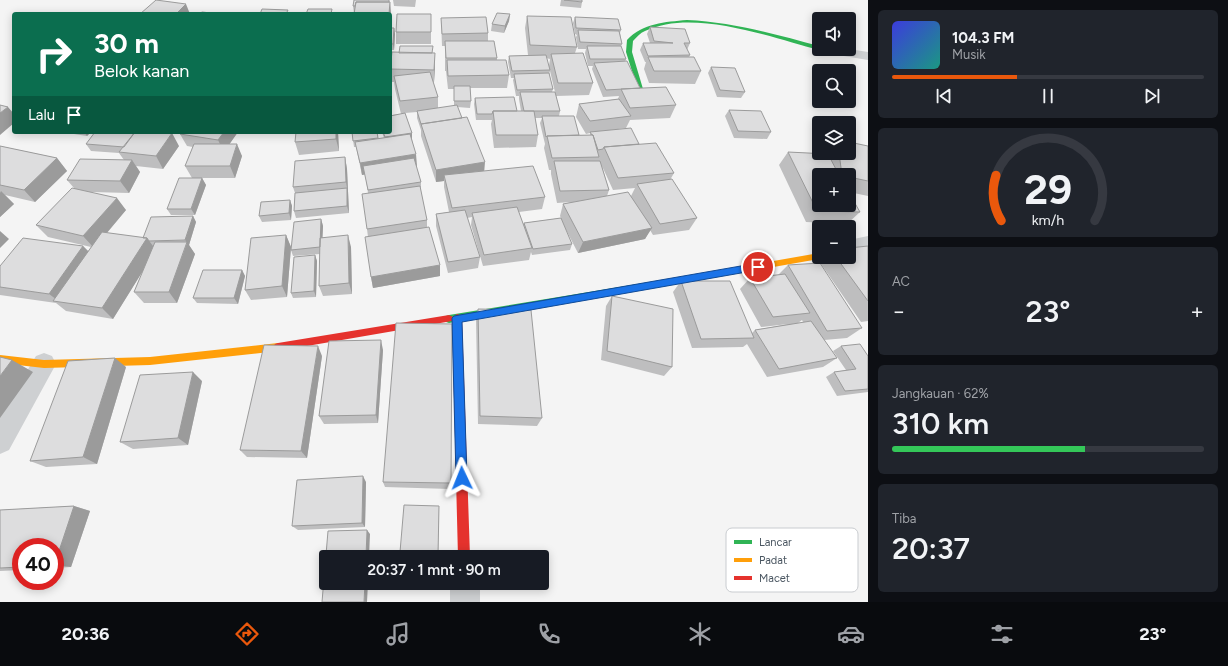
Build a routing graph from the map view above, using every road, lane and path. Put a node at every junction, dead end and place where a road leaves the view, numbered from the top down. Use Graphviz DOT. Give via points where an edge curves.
graph roads {
  1 [pos="812,46"];
  2 [pos="856,54"];
  3 [pos="868,56"];
  4 [pos="643,99"];
  5 [pos="868,244"];
  6 [pos="856,247"];
  7 [pos="812,257"];
  8 [pos="457,318"];
  9 [pos="0,359"];
  10 [pos="44,364"];
  11 [pos="0,441"];
  12 [pos="464,550"];
  13 [pos="465,590"];
  14 [pos="465,602"];
  1 -- 4 [label="street" via="724,25 689,20 667,22 644,29 630,40 629,52"];
  2 -- 3 [label="street"];
  5 -- 6 [label="street"];
  7 -- 8 [label="street"];
  8 -- 10 [label="street" via="267,349 150,361"];
  8 -- 12 [label="street"];
  9 -- 10 [label="street"];
  10 -- 11 [label="street"];
  13 -- 14 [label="street"];
}
